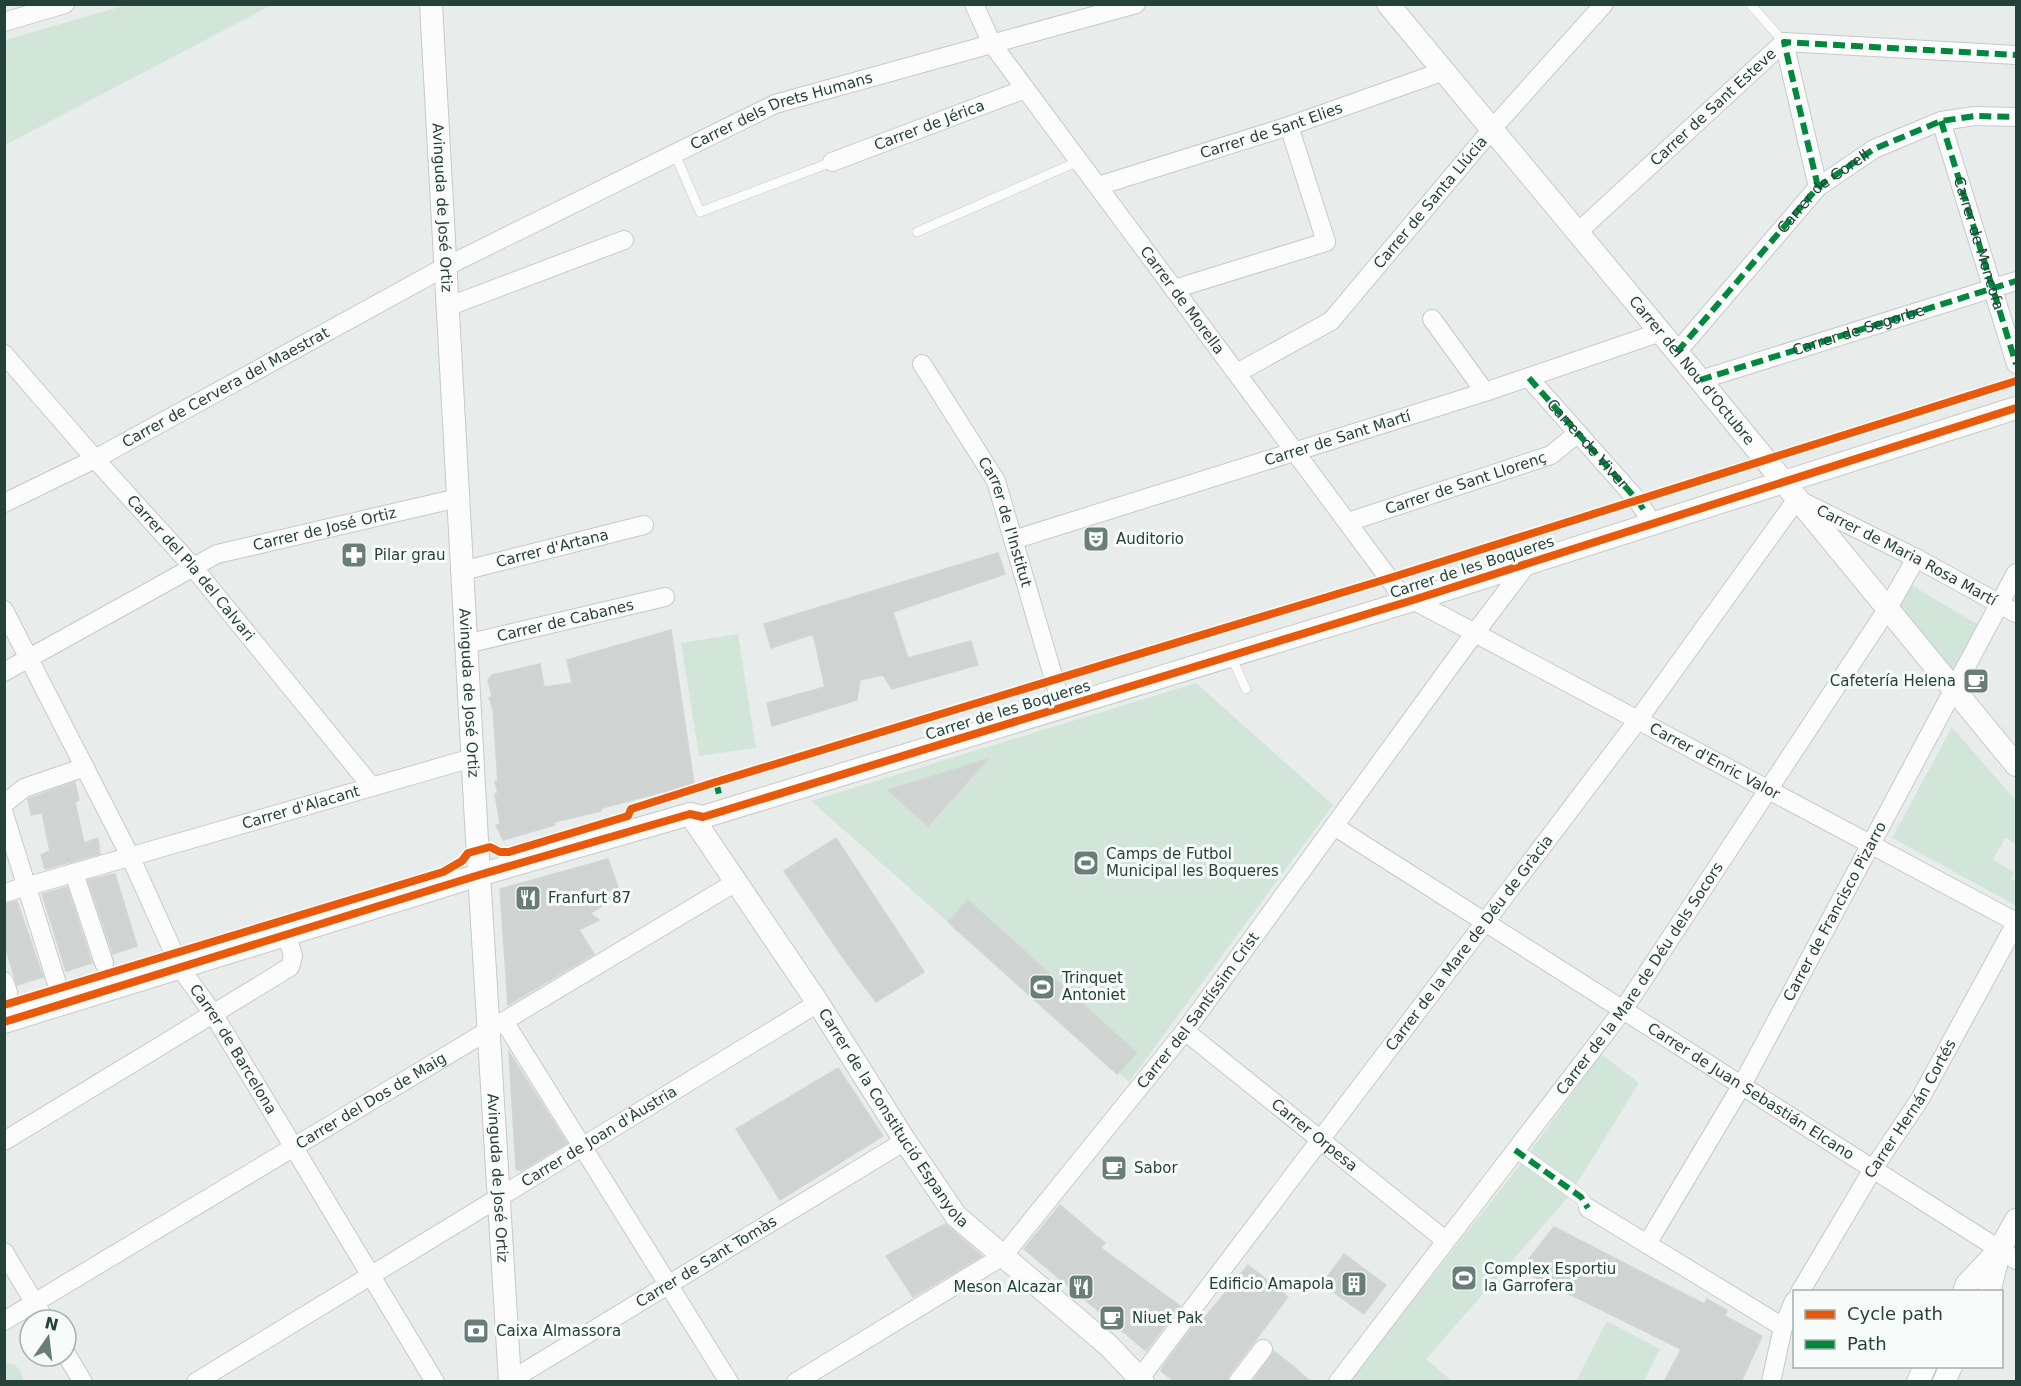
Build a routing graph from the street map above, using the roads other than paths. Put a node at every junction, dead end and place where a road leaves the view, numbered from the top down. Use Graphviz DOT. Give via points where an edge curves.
graph roads {
  1 [pos="65,4"];
  2 [pos="431,4"];
  3 [pos="974,4"];
  4 [pos="1136,4"];
  5 [pos="1604,4"];
  6 [pos="1750,4"];
  7 [pos="1397,8"];
  8 [pos="4,22"];
  9 [pos="1784,42"];
  10 [pos="992,44"];
  11 [pos="2016,55"];
  12 [pos="1444,71"];
  13 [pos="1026,89"];
  14 [pos="2016,117"];
  15 [pos="1941,121"];
  16 [pos="1289,126"];
  17 [pos="1492,129"];
  18 [pos="675,154"];
  19 [pos="1079,161"];
  20 [pos="832,162"];
  21 [pos="1098,186"];
  22 [pos="1818,187"];
  23 [pos="917,232"];
  24 [pos="1578,232"];
  25 [pos="624,240"];
  26 [pos="445,267"];
  27 [pos="2016,281"];
  28 [pos="1993,288"];
  29 [pos="1174,289"];
  30 [pos="447,307"];
  31 [pos="1432,319"];
  32 [pos="1661,332"];
  33 [pos="1677,352"];
  34 [pos="4,354"];
  35 [pos="922,364"];
  36 [pos="2016,364"];
  37 [pos="1237,373"];
  38 [pos="1528,378"];
  39 [pos="1700,380"];
  40 [pos="1485,392"];
  41 [pos="2016,396"];
  42 [pos="2016,408"];
  43 [pos="1578,433"];
  44 [pos="1295,451"];
  45 [pos="95,459"];
  46 [pos="1779,476"];
  47 [pos="458,498"];
  48 [pos="1797,499"];
  49 [pos="4,502"];
  50 [pos="1646,513"];
  51 [pos="1348,522"];
  52 [pos="644,525"];
  53 [pos="1013,540"];
  54 [pos="1916,558"];
  55 [pos="1527,563"];
  56 [pos="193,567"];
  57 [pos="462,571"];
  58 [pos="2016,573"];
  59 [pos="1406,596"];
  60 [pos="665,597"];
  61 [pos="2000,604"];
  62 [pos="1888,608"];
  63 [pos="4,610"];
  64 [pos="2016,613"];
  65 [pos="1474,633"];
  66 [pos="466,644"];
  67 [pos="1231,656"];
  68 [pos="29,658"];
  69 [pos="4,672"];
  70 [pos="1246,689"];
  71 [pos="1954,689"];
  72 [pos="1060,700"];
  73 [pos="1638,720"];
  74 [pos="472,758"];
  75 [pos="2016,765"];
  76 [pos="85,767"];
  77 [pos="372,787"];
  78 [pos="1768,790"];
  79 [pos="4,804"];
  80 [pos="4,814"];
  81 [pos="690,814"];
  82 [pos="1334,826"];
  83 [pos="1870,844"];
  84 [pos="130,856"];
  85 [pos="75,873"];
  86 [pos="479,875"];
  87 [pos="736,882"];
  88 [pos="28,886"];
  89 [pos="4,893"];
  90 [pos="1485,922"];
  91 [pos="2016,922"];
  92 [pos="286,935"];
  93 [pos="104,963"];
  94 [pos="181,969"];
  95 [pos="63,1003"];
  96 [pos="818,1003"];
  97 [pos="1623,1010"];
  98 [pos="214,1015"];
  99 [pos="4,1022"];
  100 [pos="496,1026"];
  101 [pos="1185,1031"];
  102 [pos="1742,1085"];
  103 [pos="1321,1140"];
  104 [pos="4,1141"];
  105 [pos="905,1141"];
  106 [pos="582,1146"];
  107 [pos="294,1148"];
  108 [pos="1515,1150"];
  109 [pos="1873,1169"];
  110 [pos="498,1197"];
  111 [pos="1588,1208"];
  112 [pos="2016,1220"];
  113 [pos="1445,1240"];
  114 [pos="1647,1244"];
  115 [pos="4,1252"];
  116 [pos="2008,1254"];
  117 [pos="1003,1256"];
  118 [pos="370,1275"];
  119 [pos="668,1285"];
  120 [pos="1801,1290"];
  121 [pos="1965,1290"];
  122 [pos="1990,1290"];
  123 [pos="34,1303"];
  124 [pos="1793,1304"];
  125 [pos="37,1308"];
  126 [pos="4,1321"];
  127 [pos="1783,1327"];
  128 [pos="1263,1349"];
  129 [pos="74,1368"];
  130 [pos="1924,1368"];
  131 [pos="1950,1368"];
  132 [pos="1139,1380"];
  133 [pos="509,1381"];
  134 [pos="83,1382"];
  135 [pos="196,1382"];
  136 [pos="435,1382"];
  137 [pos="729,1382"];
  138 [pos="796,1382"];
  139 [pos="1238,1382"];
  140 [pos="1338,1382"];
  141 [pos="1771,1382"];
  142 [pos="1918,1382"];
  143 [pos="1944,1382"];
  1 -- 8 [label="street"];
  2 -- 26 [label="street, Avinguda de José Ortiz"];
  3 -- 10 [label="street, Carrer de Morella"];
  4 -- 10 [label="street, Carrer dels Drets Humans"];
  5 -- 17 [label="street, Carrer de Santa Llúcia"];
  6 -- 9 [label="lane"];
  7 -- 12 [label="street, Carrer del Nou d'Octubre"];
  9 -- 11 [label="street, Carrer de Sant Esteve"];
  9 -- 22 [label="street"];
  9 -- 24 [label="street, Carrer de Sant Esteve"];
  10 -- 13 [label="street, Carrer de Morella"];
  10 -- 18 [label="street, Carrer dels Drets Humans" via="775,104"];
  12 -- 16 [label="street, Carrer de Sant Elies"];
  12 -- 17 [label="street, Carrer del Nou d'Octubre"];
  13 -- 19 [label="street, Carrer de Morella"];
  13 -- 20 [label="street, Carrer de Jérica"];
  14 -- 15 [label="street, Carrer de Corell" via="1975,116"];
  15 -- 22 [label="street, Carrer de Corell" via="1874,149"];
  15 -- 28 [label="street, Carrer de Moncofa"];
  16 -- 21 [label="street, Carrer de Sant Elies"];
  16 -- 29 [label="street" via="1326,242"];
  17 -- 24 [label="street, Carrer del Nou d'Octubre"];
  17 -- 37 [label="street, Carrer de Santa Llúcia" via="1332,321"];
  18 -- 20 [label="lane" via="700,212"];
  18 -- 26 [label="street, Carrer dels Drets Humans"];
  19 -- 21 [label="street, Carrer de Morella"];
  19 -- 23 [label="lane"];
  21 -- 29 [label="street, Carrer de Morella"];
  22 -- 33 [label="street, Carrer de Corell"];
  24 -- 32 [label="street, Carrer del Nou d'Octubre"];
  25 -- 30 [label="street"];
  26 -- 30 [label="street, Avinguda de José Ortiz"];
  26 -- 45 [label="street, Carrer de Cervera del Maestrat"];
  27 -- 28 [label="street, Carrer de Segorbe"];
  28 -- 36 [label="street, Carrer de Moncofa"];
  28 -- 39 [label="street, Carrer de Segorbe"];
  29 -- 37 [label="street, Carrer de Morella"];
  30 -- 47 [label="street, Avinguda de José Ortiz"];
  31 -- 40 [label="street"];
  32 -- 33 [label="street, Carrer del Nou d'Octubre"];
  32 -- 38 [label="street, Carrer de Sant Martí"];
  33 -- 39 [label="street, Carrer del Nou d'Octubre"];
  34 -- 45 [label="street, Carrer del Pla del Calvari"];
  35 -- 53 [label="street, Carrer de l'Institut" via="996,481"];
  37 -- 44 [label="street, Carrer de Morella"];
  38 -- 40 [label="street, Carrer de Sant Martí"];
  38 -- 43 [label="street, Carrer de Viver"];
  39 -- 46 [label="street, Carrer del Nou d'Octubre"];
  40 -- 44 [label="street, Carrer de Sant Martí"];
  41 -- 46 [label="street, Carrer de les Boqueres"];
  42 -- 46 [label="street, Carrer de les Boqueres"];
  43 -- 50 [label="street, Carrer de Viver"];
  43 -- 51 [label="street, Carrer de Sant Llorenç" via="1551,455"];
  44 -- 51 [label="street, Carrer de Morella"];
  44 -- 53 [label="street, Carrer de Sant Martí"];
  45 -- 49 [label="street, Carrer de Cervera del Maestrat"];
  45 -- 56 [label="street, Carrer del Pla del Calvari"];
  46 -- 48 [label="street, Carrer del Nou d'Octubre"];
  46 -- 50 [label="street, Carrer de les Boqueres"];
  46 -- 55 [label="street, Carrer de les Boqueres"];
  47 -- 56 [label="street, Carrer de José Ortiz" via="217,554"];
  47 -- 57 [label="street, Avinguda de José Ortiz"];
  48 -- 54 [label="street, Carrer de Maria Rosa Martí"];
  48 -- 62 [label="street, Carrer del Nou d'Octubre"];
  48 -- 73 [label="street, Carrer de la Mare de Déu de Gràcia"];
  50 -- 59 [label="street, Carrer de les Boqueres"];
  51 -- 59 [label="street, Carrer de Morella"];
  52 -- 57 [label="street, Carrer d'Artana"];
  53 -- 72 [label="street, Carrer de l'Institut"];
  54 -- 61 [label="street, Carrer de Maria Rosa Martí"];
  54 -- 62 [label="street, Carrer de la Mare de Déu dels Socors"];
  55 -- 59 [label="street, Carrer de les Boqueres"];
  55 -- 65 [label="street, Carrer del Santíssim Crist"];
  56 -- 68 [label="street, Carrer de José Ortiz"];
  56 -- 77 [label="street, Carrer del Pla del Calvari"];
  57 -- 66 [label="street, Avinguda de José Ortiz"];
  58 -- 61 [label="street, Carrer de Francisco Pizarro"];
  59 -- 65 [label="street, Carrer d'Enric Valor"];
  59 -- 67 [label="street, Carrer de les Boqueres"];
  59 -- 72 [label="street, Carrer de les Boqueres"];
  60 -- 66 [label="street, Carrer de Cabanes"];
  61 -- 64 [label="street, Carrer de Maria Rosa Martí"];
  61 -- 71 [label="street, Carrer de Francisco Pizarro"];
  62 -- 71 [label="street, Carrer del Nou d'Octubre"];
  62 -- 78 [label="street, Carrer de la Mare de Déu dels Socors"];
  63 -- 68 [label="street, Carrer de Barcelona"];
  65 -- 73 [label="street, Carrer d'Enric Valor"];
  65 -- 82 [label="street, Carrer del Santíssim Crist"];
  66 -- 74 [label="street, Avinguda de José Ortiz"];
  67 -- 70 [label="lane"];
  67 -- 72 [label="street, Carrer de les Boqueres"];
  68 -- 69 [label="street, Carrer de José Ortiz"];
  68 -- 76 [label="street, Carrer de Barcelona"];
  71 -- 75 [label="street, Carrer del Nou d'Octubre"];
  71 -- 83 [label="street, Carrer de Francisco Pizarro"];
  72 -- 81 [label="street, Carrer de les Boqueres" via="700,804"];
  73 -- 78 [label="street, Carrer d'Enric Valor"];
  73 -- 90 [label="street, Carrer de la Mare de Déu de Gràcia"];
  74 -- 77 [label="street, Carrer d'Alacant"];
  74 -- 86 [label="street, Avinguda de José Ortiz"];
  76 -- 79 [label="street" via="24,788"];
  76 -- 84 [label="street, Carrer de Barcelona"];
  77 -- 84 [label="street, Carrer d'Alacant"];
  78 -- 83 [label="street, Carrer d'Enric Valor"];
  78 -- 97 [label="street, Carrer de la Mare de Déu dels Socors"];
  80 -- 88 [label="street"];
  81 -- 86 [label="street, Carrer de les Boqueres"];
  81 -- 87 [label="street, Carrer de la Constitució Espanyola"];
  82 -- 90 [label="street, Carrer de Juan Sebastián Elcano"];
  82 -- 101 [label="street, Carrer del Santíssim Crist"];
  83 -- 91 [label="street, Carrer d'Enric Valor"];
  83 -- 102 [label="street, Carrer de Francisco Pizarro"];
  84 -- 85 [label="street"];
  84 -- 94 [label="street, Carrer de Barcelona"];
  85 -- 88 [label="street"];
  85 -- 93 [label="street"];
  86 -- 92 [label="street, Carrer de les Boqueres"];
  86 -- 100 [label="street, Avinguda de José Ortiz"];
  87 -- 96 [label="street, Carrer de la Constitució Espanyola"];
  87 -- 100 [label="street, Carrer del Dos de Maig"];
  88 -- 89 [label="street"];
  88 -- 95 [label="street"];
  90 -- 97 [label="street, Carrer de Juan Sebastián Elcano"];
  90 -- 103 [label="street, Carrer de la Mare de Déu de Gràcia"];
  91 -- 109 [label="street, Carrer Hernán Cortés" via="1920,1099"];
  92 -- 94 [label="street, Carrer de les Boqueres"];
  92 -- 98 [label="street" via="293,956 290,967"];
  94 -- 95 [label="street, Carrer de les Boqueres"];
  94 -- 98 [label="street, Carrer de Barcelona"];
  95 -- 99 [label="street, Carrer de les Boqueres"];
  96 -- 105 [label="street, Carrer de la Constitució Espanyola"];
  96 -- 106 [label="street, Carrer de Joan d'Àustria"];
  97 -- 102 [label="street, Carrer de Juan Sebastián Elcano"];
  97 -- 108 [label="street, Carrer de la Mare de Déu dels Socors"];
  98 -- 104 [label="street"];
  98 -- 107 [label="street, Carrer de Barcelona"];
  100 -- 106 [label="street"];
  100 -- 107 [label="street, Carrer del Dos de Maig"];
  100 -- 110 [label="street, Avinguda de José Ortiz"];
  101 -- 103 [label="street, Carrer Orpesa"];
  101 -- 117 [label="street, Carrer del Santíssim Crist"];
  102 -- 109 [label="street, Carrer de Juan Sebastián Elcano"];
  102 -- 114 [label="street, Carrer de Francisco Pizarro"];
  103 -- 113 [label="street, Carrer Orpesa"];
  103 -- 132 [label="street, Carrer de la Mare de Déu de Gràcia"];
  105 -- 117 [label="street, Carrer de la Constitució Espanyola" via="956,1216"];
  105 -- 119 [label="street, Carrer de Sant Tomàs"];
  106 -- 110 [label="street, Carrer de Joan d'Àustria"];
  106 -- 119 [label="street"];
  107 -- 118 [label="street, Carrer de Barcelona"];
  107 -- 123 [label="street, Carrer del Dos de Maig"];
  108 -- 111 [label="street" via="1581,1197"];
  108 -- 113 [label="street, Carrer de la Mare de Déu dels Socors"];
  109 -- 116 [label="street, Carrer de Juan Sebastián Elcano"];
  109 -- 120 [label="street, Carrer Hernán Cortés"];
  110 -- 118 [label="street, Carrer de Joan d'Àustria"];
  110 -- 133 [label="street, Avinguda de José Ortiz"];
  111 -- 114 [label="street"];
  112 -- 116 [label="street"];
  113 -- 140 [label="street, Carrer de la Mare de Déu dels Socors"];
  114 -- 127 [label="street"];
  115 -- 123 [label="street"];
  116 -- 121 [label="street" via="1967,1284"];
  116 -- 122 [label="street"];
  117 -- 132 [label="street, Carrer de la Constitució Espanyola" via="1109,1346"];
  117 -- 138 [label="street, Carrer del Santíssim Crist"];
  118 -- 135 [label="street, Carrer de Joan d'Àustria"];
  118 -- 136 [label="street, Carrer de Barcelona"];
  119 -- 133 [label="street, Carrer de Sant Tomàs"];
  119 -- 137 [label="street"];
  123 -- 125 [label="street"];
  123 -- 126 [label="street, Carrer del Dos de Maig"];
  124 -- 127 [label="street"];
  127 -- 141 [label="street"];
  128 -- 139 [label="street"];
  129 -- 134 [label="street"];
  130 -- 142 [label="street"];
  131 -- 143 [label="street"];
}
